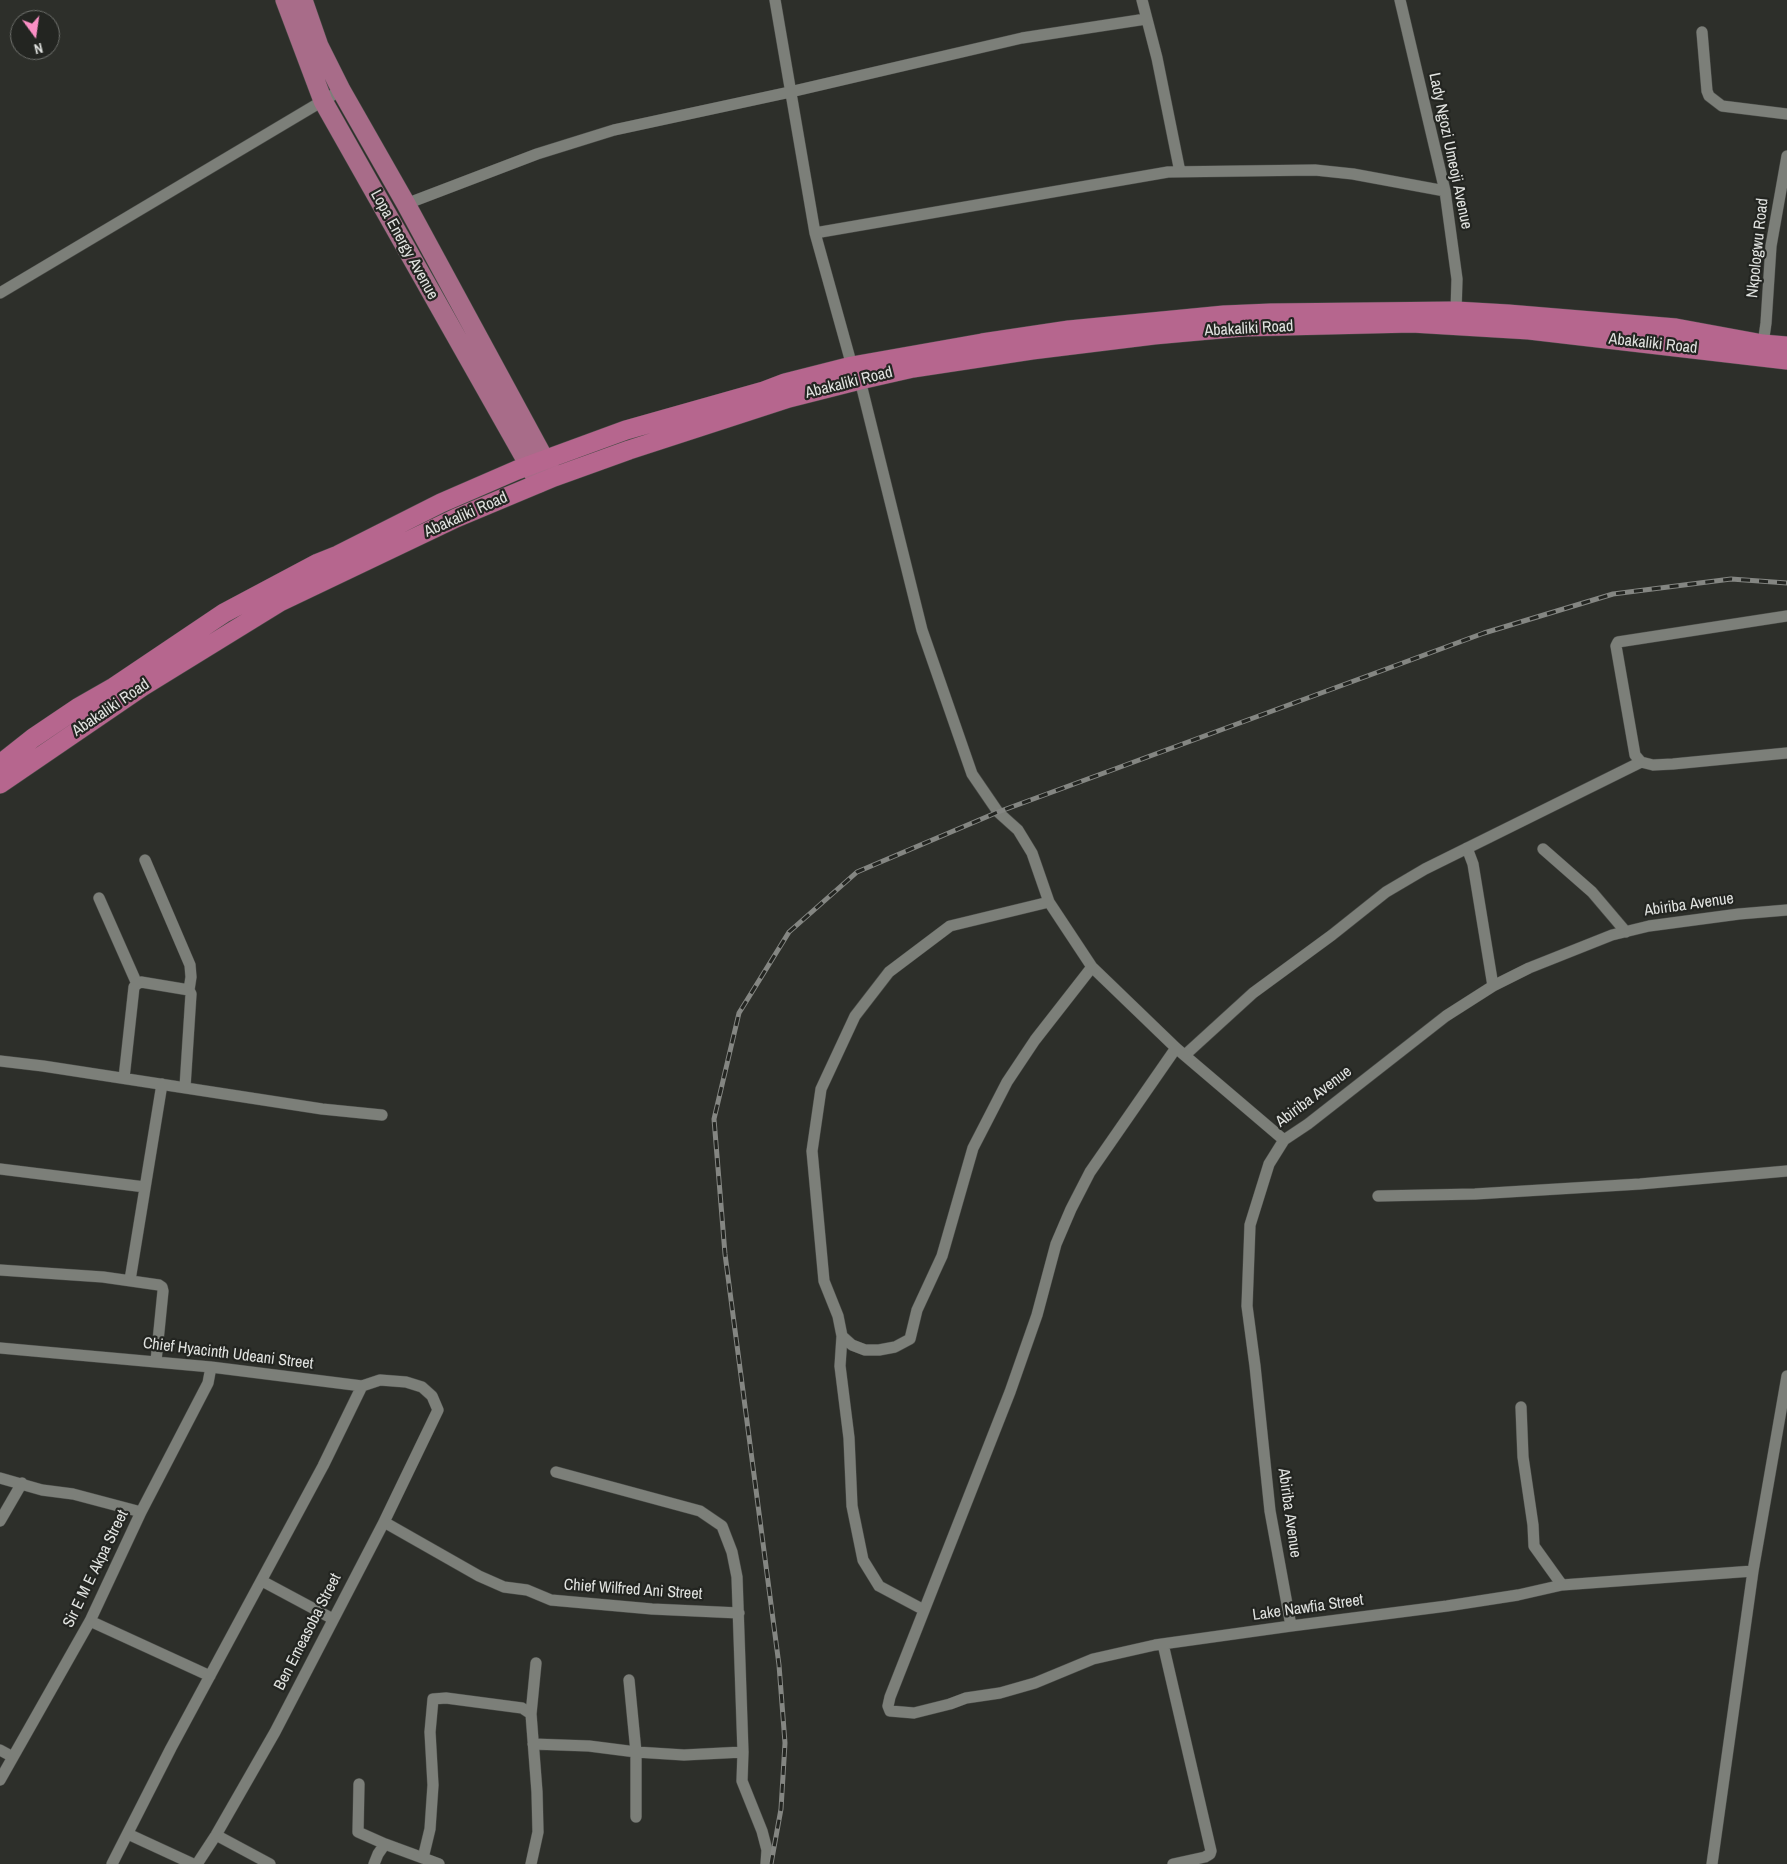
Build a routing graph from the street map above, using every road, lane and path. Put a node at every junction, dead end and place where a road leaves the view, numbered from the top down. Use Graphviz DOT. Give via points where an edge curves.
graph roads {
  1 [pos="285,0"];
  2 [pos="303,0"];
  3 [pos="775,0"];
  4 [pos="1142,0"];
  5 [pos="1400,0"];
  6 [pos="1146,19"];
  7 [pos="1702,32"];
  8 [pos="341,90"];
  9 [pos="790,92"];
  10 [pos="323,101"];
  11 [pos="1787,114"];
  12 [pos="1787,156"];
  13 [pos="1180,172"];
  14 [pos="1445,191"];
  15 [pos="406,204"];
  16 [pos="815,233"];
  17 [pos="0,293"];
  18 [pos="1456,311"];
  19 [pos="1763,344"];
  20 [pos="1787,346"];
  21 [pos="1787,360"];
  22 [pos="856,373"];
  23 [pos="537,463"];
  24 [pos="546,480"];
  25 [pos="1787,616"];
  26 [pos="1787,753"];
  27 [pos="1641,762"];
  28 [pos="0,764"];
  29 [pos="0,784"];
  30 [pos="1467,848"];
  31 [pos="1543,849"];
  32 [pos="145,860"];
  33 [pos="99,898"];
  34 [pos="1049,902"];
  35 [pos="1787,910"];
  36 [pos="1626,932"];
  37 [pos="1092,967"];
  38 [pos="137,984"];
  39 [pos="1493,986"];
  40 [pos="189,990"];
  41 [pos="1181,1052"];
  42 [pos="0,1061"];
  43 [pos="124,1078"];
  44 [pos="162,1084"];
  45 [pos="185,1087"];
  46 [pos="382,1115"];
  47 [pos="1284,1140"];
  48 [pos="0,1169"];
  49 [pos="1787,1171"];
  50 [pos="145,1187"];
  51 [pos="1378,1196"];
  52 [pos="0,1270"];
  53 [pos="130,1280"];
  54 [pos="842,1336"];
  55 [pos="0,1348"];
  56 [pos="156,1361"];
  57 [pos="211,1367"];
  58 [pos="1787,1376"];
  59 [pos="362,1386"];
  60 [pos="1520,1407"];
  61 [pos="438,1410"];
  62 [pos="556,1472"];
  63 [pos="0,1478"];
  64 [pos="22,1483"];
  65 [pos="141,1512"];
  66 [pos="0,1520"];
  67 [pos="384,1522"];
  68 [pos="1753,1571"];
  69 [pos="262,1581"];
  70 [pos="1562,1585"];
  71 [pos="924,1610"];
  72 [pos="739,1613"];
  73 [pos="333,1619"];
  74 [pos="90,1621"];
  75 [pos="1291,1626"];
  76 [pos="1163,1644"];
  77 [pos="536,1663"];
  78 [pos="210,1676"];
  79 [pos="630,1680"];
  80 [pos="531,1714"];
  81 [pos="533,1744"];
  82 [pos="0,1750"];
  83 [pos="636,1752"];
  84 [pos="744,1752"];
  85 [pos="13,1757"];
  86 [pos="0,1780"];
  87 [pos="358,1784"];
  88 [pos="636,1817"];
  89 [pos="128,1834"];
  90 [pos="216,1834"];
  91 [pos="385,1844"];
  92 [pos="423,1858"];
  93 [pos="112,1864"];
  94 [pos="193,1864"];
  95 [pos="197,1864"];
  96 [pos="270,1864"];
  97 [pos="374,1864"];
  98 [pos="440,1864"];
  99 [pos="531,1864"];
  100 [pos="766,1864"];
  101 [pos="1173,1864"];
  102 [pos="1712,1864"];
  1 -- 10 [label="main road, Lopa Energy Avenue"];
  2 -- 8 [label="main road, Lopa Energy Avenue" via="319,46"];
  3 -- 9 [label="street"];
  4 -- 6 [label="street"];
  5 -- 14 [label="street, Lady Ngozi Umeoji Avenue"];
  6 -- 9 [label="street" via="1022,38"];
  6 -- 13 [label="street"];
  7 -- 11 [label="street" via="1709,96 1722,106"];
  8 -- 10 [label="street"];
  8 -- 15 [label="main road, Lopa Energy Avenue"];
  9 -- 15 [label="street" via="614,130 537,154"];
  9 -- 16 [label="street"];
  10 -- 17 [label="street"];
  10 -- 23 [label="main road, Lopa Energy Avenue" via="486,391"];
  12 -- 19 [label="street, Nkpologwu Road" via="1771,246"];
  13 -- 14 [label="street" via="1315,170"];
  13 -- 16 [label="street"];
  14 -- 18 [label="street, Lady Ngozi Umeoji Avenue" via="1457,279"];
  15 -- 23 [label="main road, Lopa Energy Avenue"];
  16 -- 22 [label="street"];
  18 -- 19 [label="highway, Abakaliki Road" via="1621,322"];
  18 -- 22 [label="highway, Abakaliki Road" via="1224,315 1044,334 914,354"];
  19 -- 20 [label="highway, Abakaliki Road"];
  21 -- 22 [label="highway, Abakaliki Road" via="1529,330 1412,323 1243,327 1154,335"];
  22 -- 23 [label="highway, Abakaliki Road" via="785,383 662,419"];
  22 -- 24 [label="highway, Abakaliki Road"];
  22 -- 34 [label="street" via="922,630 972,774 998,812 1018,830 1032,853"];
  23 -- 24 [label="main road, Lopa Energy Avenue"];
  23 -- 28 [label="highway, Abakaliki Road" via="441,503 256,595 79,707"];
  24 -- 29 [label="highway, Abakaliki Road" via="456,518 280,602 142,687"];
  25 -- 27 [label="street" via="1618,642 1616,646 1635,755"];
  26 -- 27 [label="street" via="1673,764"];
  27 -- 30 [label="street"];
  30 -- 39 [label="street" via="1473,864"];
  30 -- 41 [label="street" via="1386,892"];
  31 -- 36 [label="street" via="1592,892"];
  32 -- 40 [label="street" via="190,965"];
  33 -- 38 [label="street"];
  34 -- 37 [label="street"];
  34 -- 54 [label="street" via="950,926 889,972 847,1031 821,1089 812,1151 824,1281"];
  35 -- 36 [label="street, Abiriba Avenue" via="1649,926"];
  36 -- 39 [label="street, Abiriba Avenue" via="1529,968"];
  37 -- 41 [label="street"];
  37 -- 54 [label="street" via="1007,1082 973,1148 942,1256 917,1310 910,1339 895,1347 865,1350"];
  38 -- 40 [label="street"];
  38 -- 43 [label="street" via="134,987"];
  39 -- 47 [label="street, Abiriba Avenue" via="1446,1016"];
  40 -- 45 [label="street" via="192,1000"];
  41 -- 47 [label="street"];
  41 -- 71 [label="street" via="1090,1172 1071,1209 1056,1244 1037,1315 1010,1392"];
  42 -- 43 [label="street"];
  43 -- 44 [label="street"];
  44 -- 45 [label="street"];
  44 -- 50 [label="street"];
  45 -- 46 [label="street"];
  47 -- 75 [label="street, Abiriba Avenue" via="1269,1164 1250,1225 1247,1306 1270,1511"];
  48 -- 50 [label="street"];
  49 -- 51 [label="street" via="1640,1184"];
  50 -- 53 [label="street"];
  52 -- 53 [label="street"];
  53 -- 56 [label="street" via="162,1287"];
  54 -- 71 [label="street" via="840,1366 849,1438 852,1506 863,1560 879,1586"];
  55 -- 56 [label="street, Chief Hyacinth Udeani Street"];
  56 -- 57 [label="street, Chief Hyacinth Udeani Street"];
  57 -- 59 [label="street, Chief Hyacinth Udeani Street"];
  57 -- 65 [label="street, Sir E M E Akpa Street" via="208,1383"];
  58 -- 68 [label="street"];
  59 -- 61 [label="street, Chief Hyacinth Udeani Street" via="380,1380 414,1384 432,1396"];
  59 -- 69 [label="street"];
  60 -- 70 [label="street" via="1534,1546"];
  61 -- 67 [label="street, Ben Emeasoba Street"];
  62 -- 72 [label="street" via="700,1511 722,1526 737,1577"];
  63 -- 64 [label="street"];
  64 -- 65 [label="street"];
  64 -- 66 [label="street"];
  65 -- 74 [label="street, Sir E M E Akpa Street"];
  67 -- 72 [label="street, Chief Wilfred Ani Street" via="480,1576 504,1587 527,1590 551,1600"];
  67 -- 73 [label="street, Ben Emeasoba Street"];
  68 -- 70 [label="street, Lake Nawfia Street"];
  68 -- 102 [label="street"];
  69 -- 73 [label="street"];
  69 -- 78 [label="street"];
  70 -- 75 [label="street, Lake Nawfia Street" via="1447,1606"];
  71 -- 76 [label="street, Lake Nawfia Street" via="890,1697 888,1709 894,1712 931,1710 966,1698 1000,1693 1035,1683 1093,1659"];
  72 -- 84 [label="street"];
  73 -- 90 [label="street, Ben Emeasoba Street" via="275,1732"];
  74 -- 78 [label="street"];
  74 -- 85 [label="street, Sir E M E Akpa Street"];
  75 -- 76 [label="street, Lake Nawfia Street"];
  76 -- 101 [label="street" via="1211,1851 1205,1857"];
  77 -- 80 [label="street"];
  78 -- 89 [label="street"];
  79 -- 83 [label="street"];
  80 -- 81 [label="street"];
  80 -- 92 [label="street" via="522,1708 433,1699 430,1732 433,1785 430,1829"];
  81 -- 83 [label="street"];
  81 -- 99 [label="street" via="538,1832"];
  82 -- 85 [label="street"];
  83 -- 84 [label="street" via="684,1755"];
  83 -- 88 [label="street"];
  84 -- 100 [label="street" via="742,1781 762,1831 767,1850"];
  85 -- 86 [label="street, Sir E M E Akpa Street"];
  87 -- 91 [label="street" via="358,1832"];
  89 -- 93 [label="street"];
  89 -- 94 [label="street"];
  90 -- 95 [label="street, Ben Emeasoba Street"];
  90 -- 96 [label="street"];
  91 -- 92 [label="street"];
  91 -- 97 [label="street"];
  92 -- 98 [label="street"];
}
